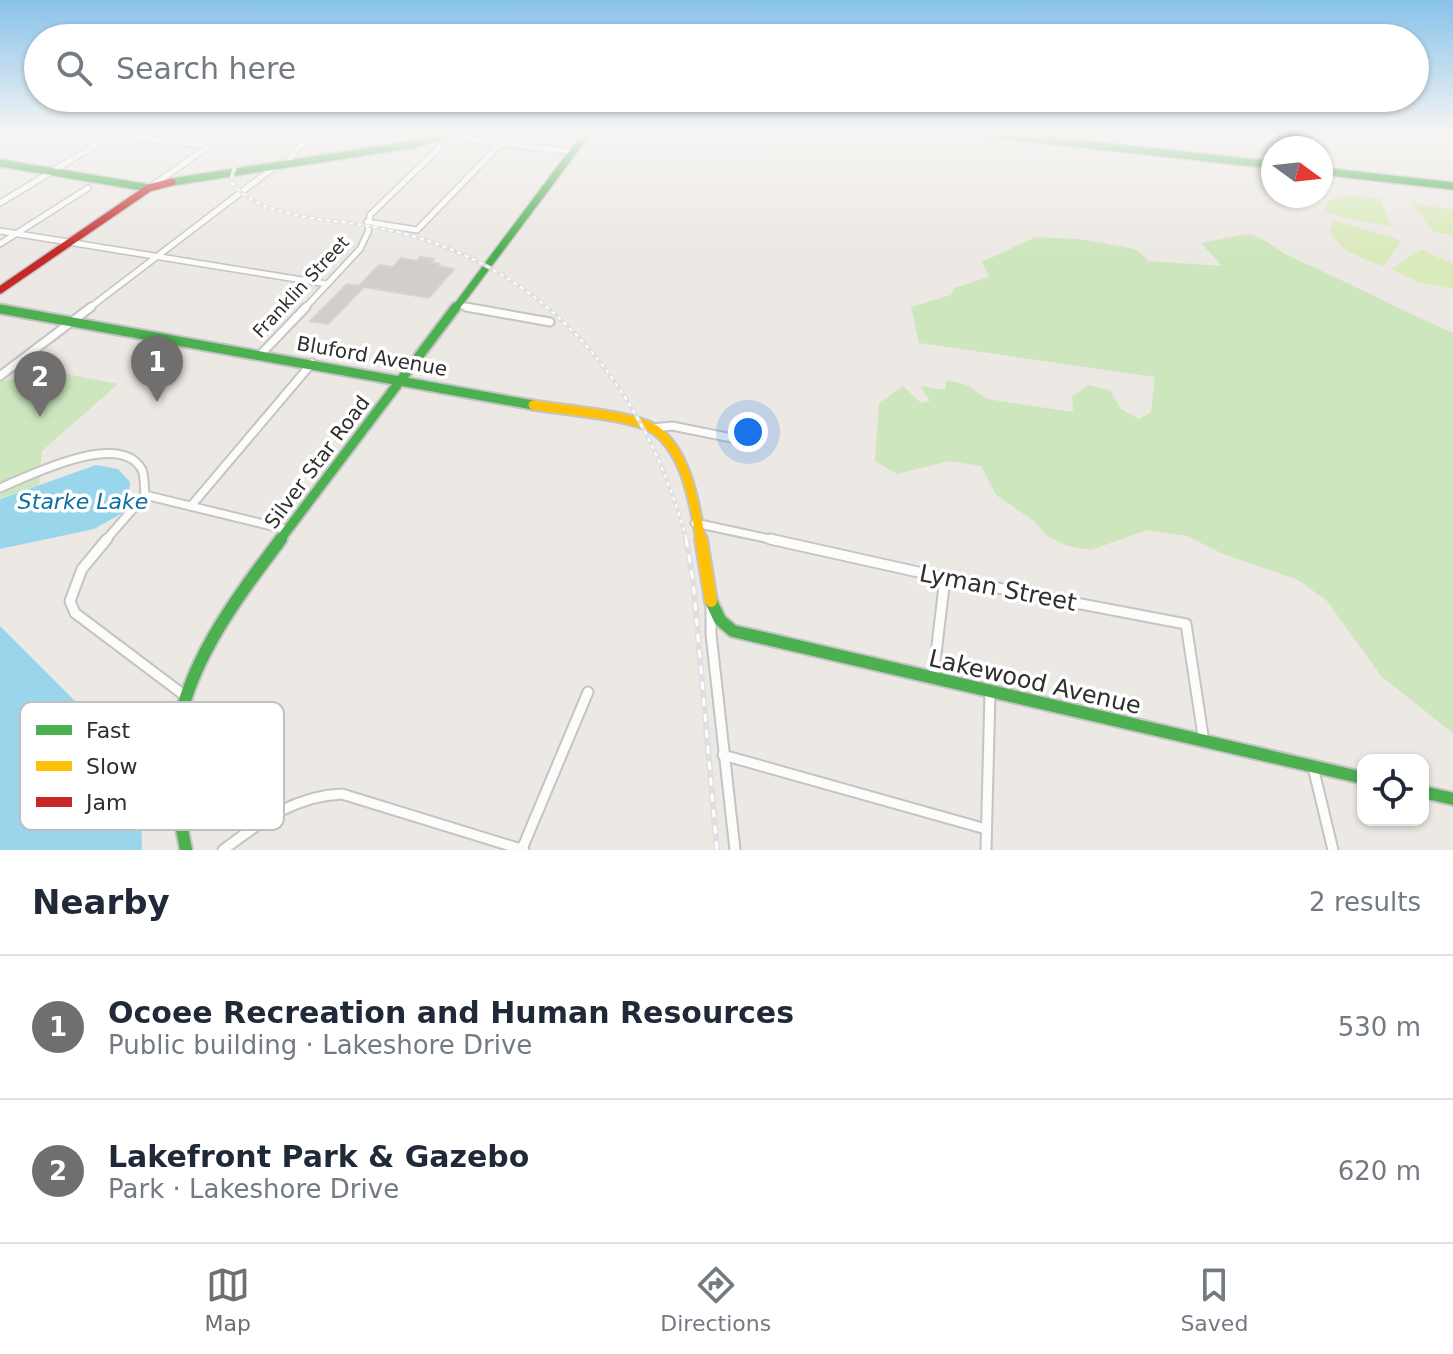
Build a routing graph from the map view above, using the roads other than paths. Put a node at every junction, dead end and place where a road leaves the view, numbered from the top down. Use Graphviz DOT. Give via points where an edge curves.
graph roads {
  1 [pos="52,173"];
  2 [pos="57,173"];
  3 [pos="171,173"];
  4 [pos="227,173"];
  5 [pos="270,173"];
  6 [pos="413,173"];
  7 [pos="472,173"];
  8 [pos="556,173"];
  9 [pos="1336,173"];
  10 [pos="1453,186"];
  11 [pos="88,188"];
  12 [pos="147,189"];
  13 [pos="0,203"];
  14 [pos="367,222"];
  15 [pos="0,231"];
  16 [pos="17,233"];
  17 [pos="70,242"];
  18 [pos="0,244"];
  19 [pos="157,256"];
  20 [pos="327,284"];
  21 [pos="0,290"];
  22 [pos="457,305"];
  23 [pos="0,309"];
  24 [pos="72,321"];
  25 [pos="550,322"];
  26 [pos="261,354"];
  27 [pos="312,363"];
  28 [pos="0,376"];
  29 [pos="402,379"];
  30 [pos="652,428"];
  31 [pos="737,439"];
  32 [pos="0,488"];
  33 [pos="145,495"];
  34 [pos="191,506"];
  35 [pos="695,523"];
  36 [pos="288,530"];
  37 [pos="945,578"];
  38 [pos="711,603"];
  39 [pos="933,679"];
  40 [pos="588,692"];
  41 [pos="990,692"];
  42 [pos="184,695"];
  43 [pos="182,702"];
  44 [pos="1204,742"];
  45 [pos="723,755"];
  46 [pos="1313,767"];
  47 [pos="1357,777"];
  48 [pos="1429,793"];
  49 [pos="1453,799"];
  50 [pos="284,806"];
  51 [pos="986,829"];
  52 [pos="180,830"];
  53 [pos="251,830"];
  54 [pos="186,850"];
  55 [pos="223,850"];
  56 [pos="523,850"];
  57 [pos="735,850"];
  58 [pos="986,850"];
  59 [pos="1333,850"];
  1 -- 13 [label="street"];
  2 -- 12 [label="street"];
  3 -- 12 [label="street"];
  4 -- 12 [label="street"];
  5 -- 19 [label="street"];
  6 -- 14 [label="street, Franklin Street"];
  7 -- 14 [label="street" via="417,230"];
  8 -- 22 [label="street, Silver Star Road"];
  9 -- 10 [label="street"];
  11 -- 16 [label="street"];
  12 -- 17 [label="street"];
  14 -- 20 [label="street, Franklin Street" via="360,249"];
  15 -- 16 [label="street"];
  16 -- 17 [label="street"];
  16 -- 18 [label="street"];
  17 -- 19 [label="street"];
  17 -- 21 [label="street"];
  19 -- 20 [label="street"];
  19 -- 24 [label="street"];
  20 -- 26 [label="street, Franklin Street"];
  22 -- 25 [label="street"];
  22 -- 29 [label="street, Silver Star Road"];
  23 -- 24 [label="street, Bluford Avenue"];
  24 -- 26 [label="street, Bluford Avenue"];
  24 -- 28 [label="street"];
  26 -- 27 [label="street, Bluford Avenue"];
  27 -- 29 [label="street, Bluford Avenue"];
  27 -- 34 [label="street"];
  29 -- 30 [label="street, Bluford Avenue"];
  29 -- 36 [label="street, Silver Star Road"];
  30 -- 31 [label="street, Bluford Avenue" via="672,426"];
  30 -- 35 [label="street" via="674,448"];
  32 -- 33 [label="street" via="87,454 111,451 141,466"];
  33 -- 34 [label="street"];
  33 -- 42 [label="street" via="82,569 70,601 75,613"];
  34 -- 36 [label="street"];
  35 -- 37 [label="street, Lyman Street"];
  35 -- 38 [label="street"];
  36 -- 42 [label="street, Silver Star Road" via="206,645"];
  37 -- 39 [label="street"];
  37 -- 44 [label="street, Lyman Street" via="1186,624"];
  38 -- 39 [label="street, Lakewood Avenue" via="733,631"];
  38 -- 45 [label="street"];
  39 -- 41 [label="street, Lakewood Avenue"];
  40 -- 56 [label="street"];
  41 -- 44 [label="street, Lakewood Avenue"];
  41 -- 51 [label="street"];
  42 -- 43 [label="street, Silver Star Road"];
  44 -- 46 [label="street, Lakewood Avenue"];
  45 -- 51 [label="street"];
  45 -- 57 [label="street"];
  46 -- 47 [label="street, Lakewood Avenue"];
  46 -- 59 [label="street"];
  48 -- 49 [label="street"];
  50 -- 56 [label="street" via="318,793 342,794"];
  51 -- 58 [label="street"];
  52 -- 54 [label="street, Silver Star Road"];
  53 -- 55 [label="street"];
}
